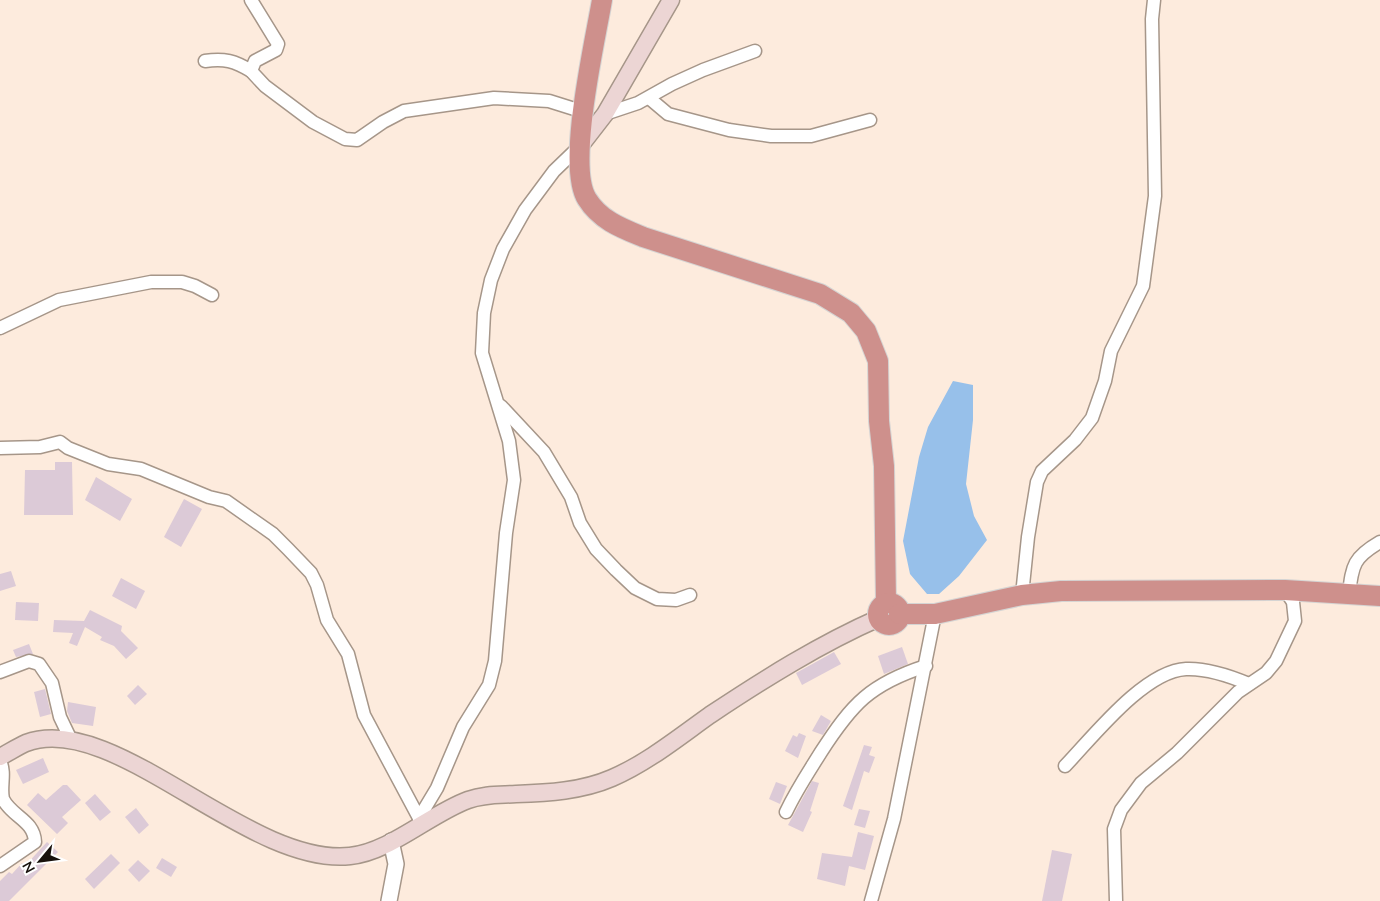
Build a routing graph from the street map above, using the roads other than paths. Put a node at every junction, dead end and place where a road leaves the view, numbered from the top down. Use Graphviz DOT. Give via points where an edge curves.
graph roads {
  1 [pos="251,0"];
  2 [pos="602,0"];
  3 [pos="671,0"];
  4 [pos="1154,0"];
  5 [pos="755,51"];
  6 [pos="205,62"];
  7 [pos="252,71"];
  8 [pos="648,98"];
  9 [pos="584,112"];
  10 [pos="605,114"];
  11 [pos="870,120"];
  12 [pos="581,145"];
  13 [pos="212,295"];
  14 [pos="0,328"];
  15 [pos="499,405"];
  16 [pos="0,448"];
  17 [pos="1380,542"];
  18 [pos="1285,590"];
  19 [pos="1349,594"];
  20 [pos="690,595"];
  21 [pos="1022,596"];
  22 [pos="1380,596"];
  23 [pos="888,612"];
  24 [pos="936,614"];
  25 [pos="926,666"];
  26 [pos="0,672"];
  27 [pos="1249,684"];
  28 [pos="71,740"];
  29 [pos="0,759"];
  30 [pos="1065,766"];
  31 [pos="786,812"];
  32 [pos="419,821"];
  33 [pos="391,842"];
  34 [pos="0,866"];
  35 [pos="389,901"];
  36 [pos="871,901"];
  37 [pos="1116,901"];
  1 -- 7 [label="street" via="278,44 276,50 255,61"];
  2 -- 9 [label="highway"];
  3 -- 10 [label="main road"];
  4 -- 21 [label="street" via="1156,196 1143,286 1111,351 1092,418 1075,440 1042,471 1037,482"];
  5 -- 8 [label="street" via="703,70"];
  6 -- 7 [label="street" via="223,59"];
  7 -- 9 [label="street" via="265,86 313,122 345,139 357,140 404,111 494,98 549,101"];
  8 -- 10 [label="street"];
  8 -- 11 [label="street" via="668,114 729,130 771,136 811,136"];
  9 -- 12 [label="highway"];
  10 -- 12 [label="main road"];
  12 -- 15 [label="street" via="554,171 525,210 503,249 491,280 482,344"];
  12 -- 23 [label="highway" via="579,173 586,198 599,214 643,237 820,294 851,313 866,331 878,361"];
  13 -- 14 [label="street" via="182,282 151,282 59,300"];
  15 -- 20 [label="street" via="544,452 571,498 590,541 616,570 635,588 657,599 676,600"];
  15 -- 32 [label="street" via="509,441 513,485 493,674 463,727"];
  16 -- 32 [label="street" via="40,447 60,442 91,458 150,471 226,501 273,534 314,579 327,620 348,654 364,715"];
  17 -- 19 [label="street" via="1368,549 1352,567"];
  18 -- 19 [label="highway"];
  18 -- 21 [label="highway" via="1061,591"];
  18 -- 27 [label="street" via="1293,602 1295,621 1276,661 1266,674"];
  19 -- 22 [label="highway"];
  21 -- 24 [label="highway"];
  23 -- 24 [label="highway"];
  23 -- 32 [label="main road" via="755,686 615,777 594,786 562,791 490,794"];
  24 -- 25 [label="street"];
  25 -- 31 [label="street" via="890,679 852,708 804,775"];
  25 -- 36 [label="street" via="894,818"];
  26 -- 28 [label="street" via="29,660 39,664 52,683 60,717"];
  27 -- 30 [label="street" via="1200,670 1168,673 1136,695"];
  27 -- 37 [label="street" via="1141,783 1120,810 1114,829"];
  28 -- 29 [label="main road" via="26,743"];
  28 -- 33 [label="main road" via="134,765 260,834 302,852 328,858 353,856"];
  29 -- 34 [label="street" via="0,792 34,832 35,842"];
  32 -- 33 [label="main road"];
  33 -- 35 [label="street" via="396,864"];
}
